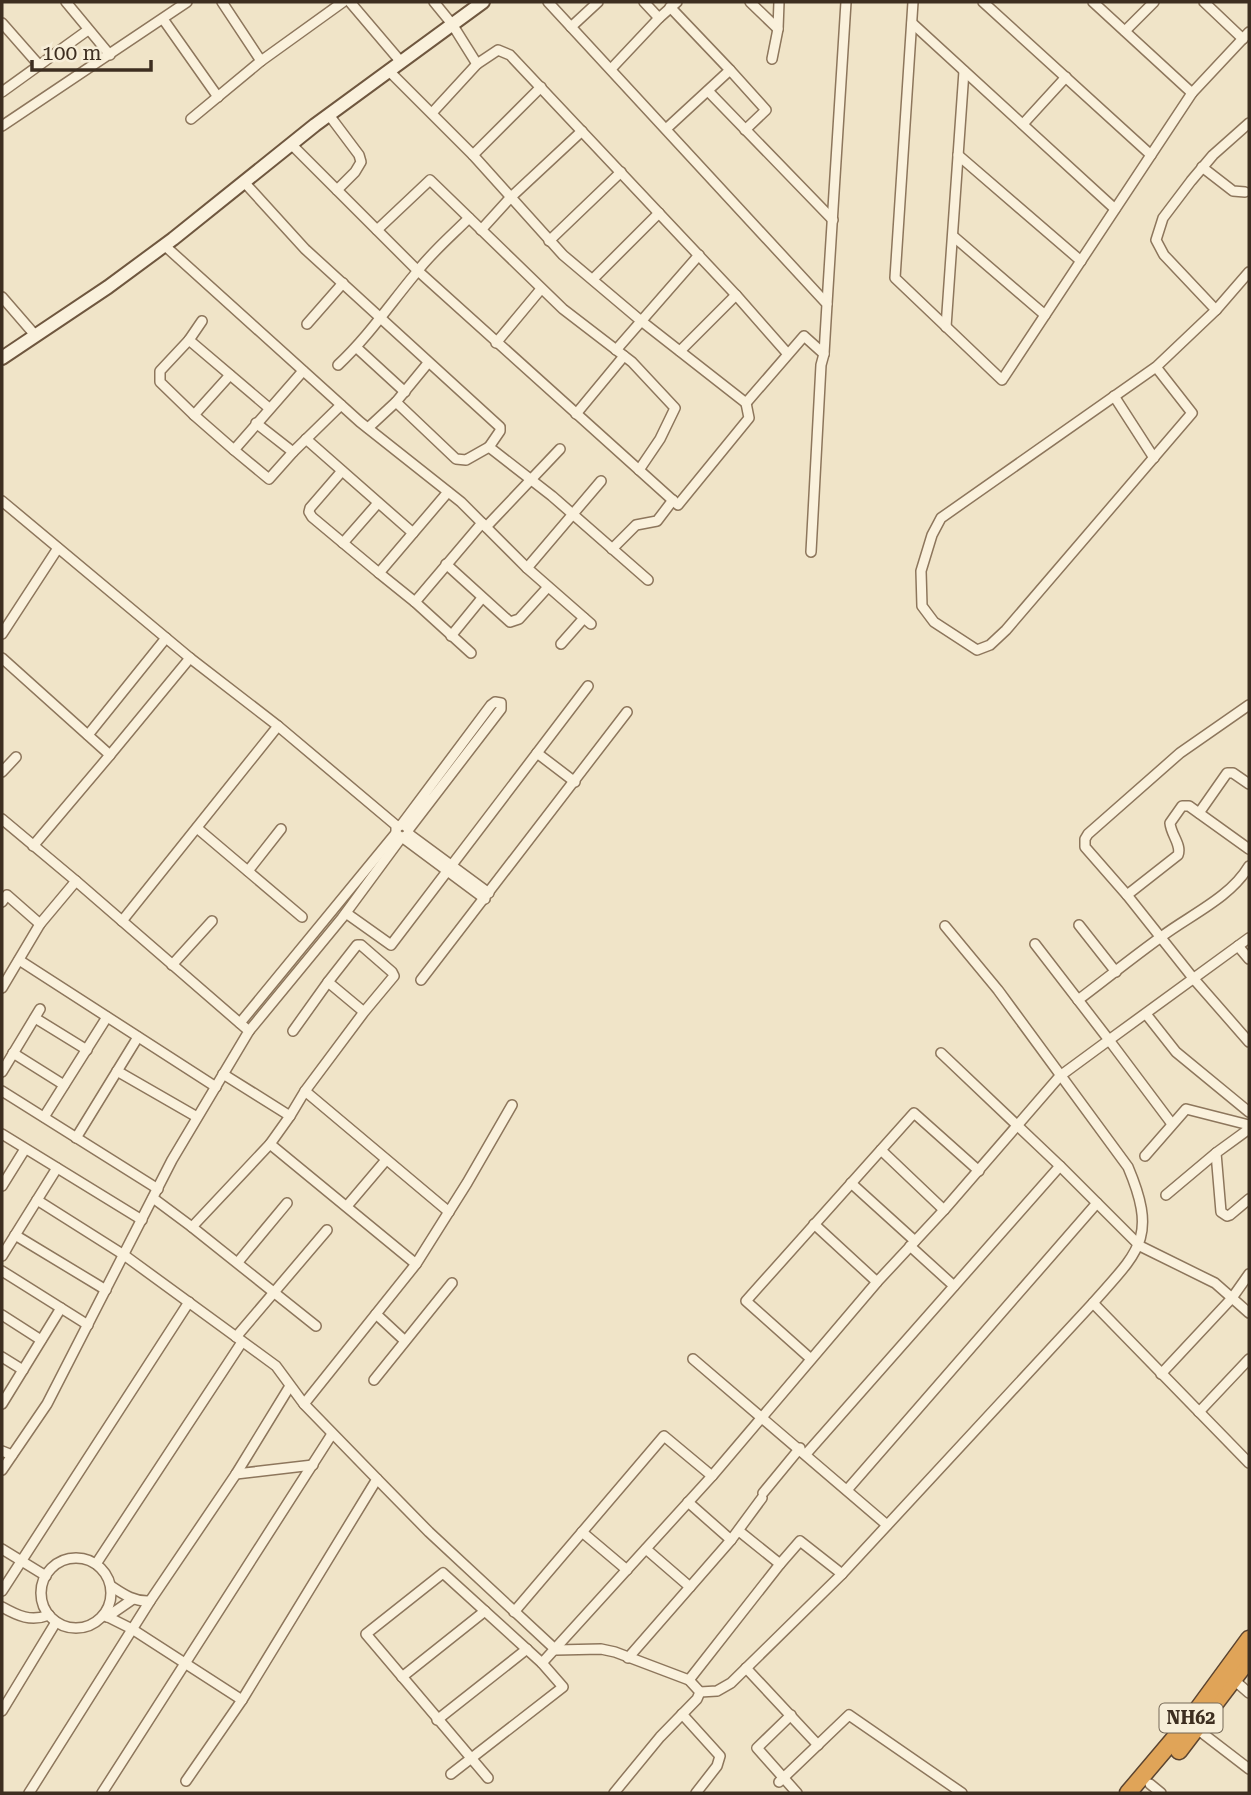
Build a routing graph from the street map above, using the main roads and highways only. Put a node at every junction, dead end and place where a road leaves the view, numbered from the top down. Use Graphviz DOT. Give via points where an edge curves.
graph roads {
  1 [pos="1249,1639"];
  2 [pos="1249,1659"];
  3 [pos="1151,1790"];
  4 [pos="1128,1793"];
  1 -- 4 [label="highway, NH62"];
  2 -- 3 [label="highway, NH62"];
}
